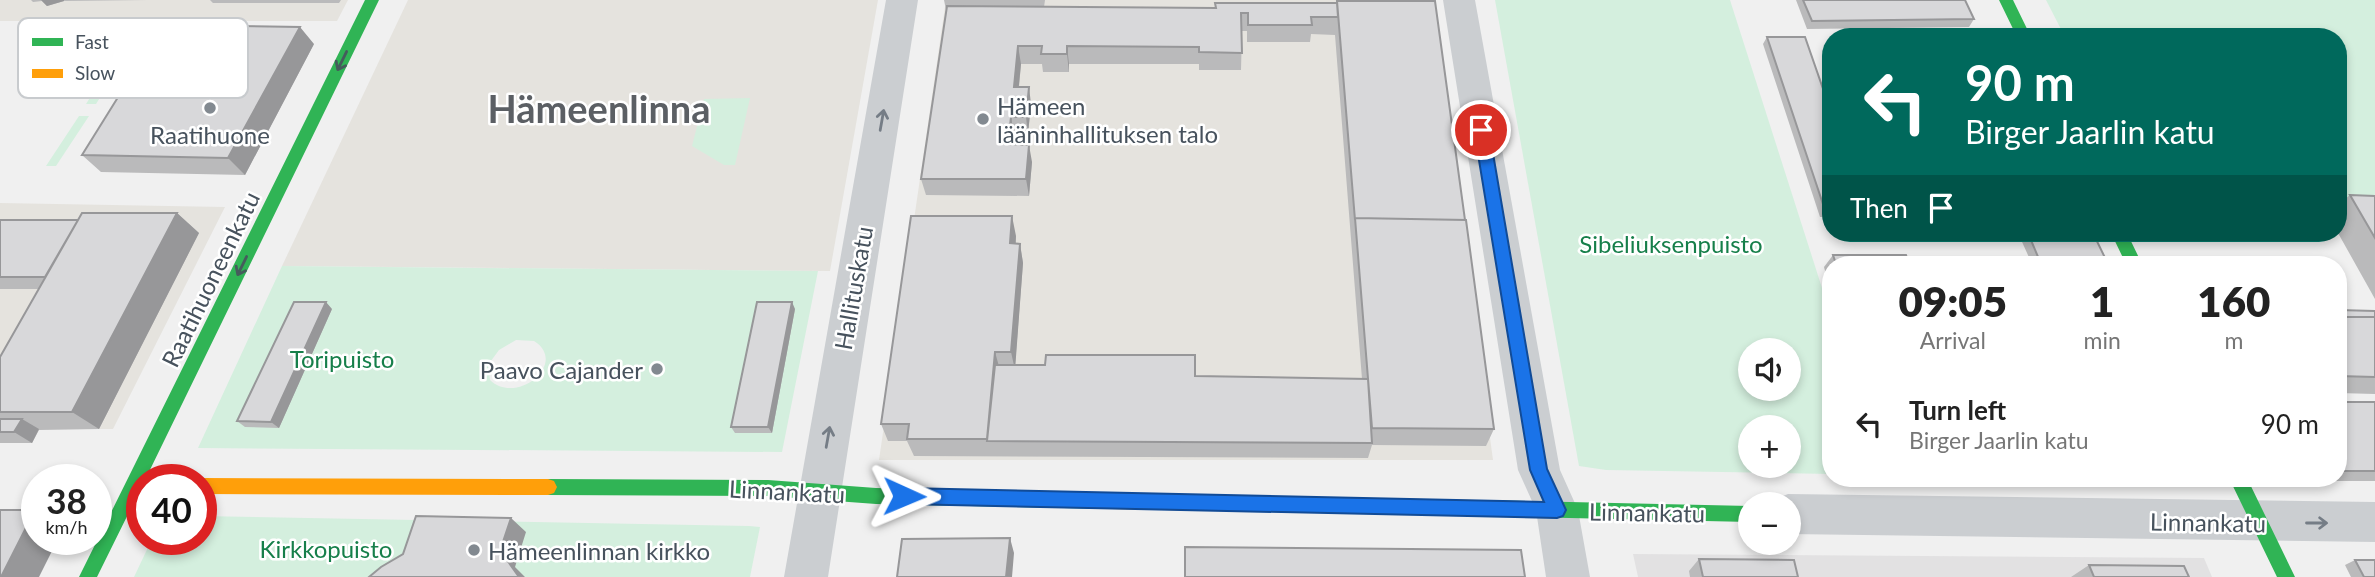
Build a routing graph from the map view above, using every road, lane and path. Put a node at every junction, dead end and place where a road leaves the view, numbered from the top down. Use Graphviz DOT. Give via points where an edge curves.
graph roads {
  1 [pos="372,0"];
  2 [pos="902,0"];
  3 [pos="1459,0"];
  4 [pos="2006,0"];
  5 [pos="2020,28"];
  6 [pos="149,464"];
  7 [pos="217,486"];
  8 [pos="2242,487"];
  9 [pos="818,493"];
  10 [pos="126,508"];
  11 [pos="1557,510"];
  12 [pos="1738,514"];
  13 [pos="1801,514"];
  14 [pos="2375,522"];
  15 [pos="2260,523"];
  16 [pos="89,577"];
  17 [pos="806,577"];
  18 [pos="1568,577"];
  19 [pos="2286,577"];
  1 -- 6 [label="street, Raatihuoneenkatu, one-way"];
  9 -- 2 [label="street, Hallituskatu, one-way"];
  3 -- 11 [label="street" via="1539,470"];
  4 -- 5 [label="street"];
  7 -- 9 [label="street, Linnankatu" via="757,488"];
  8 -- 15 [label="street"];
  9 -- 11 [label="street, Linnankatu"];
  9 -- 17 [label="street, Hallituskatu"];
  10 -- 16 [label="street, Raatihuoneenkatu"];
  11 -- 12 [label="street, Linnankatu"];
  11 -- 18 [label="street"];
  13 -- 15 [label="street, Linnankatu"];
  15 -- 14 [label="street, Linnankatu, one-way"];
  15 -- 19 [label="street"];
}
